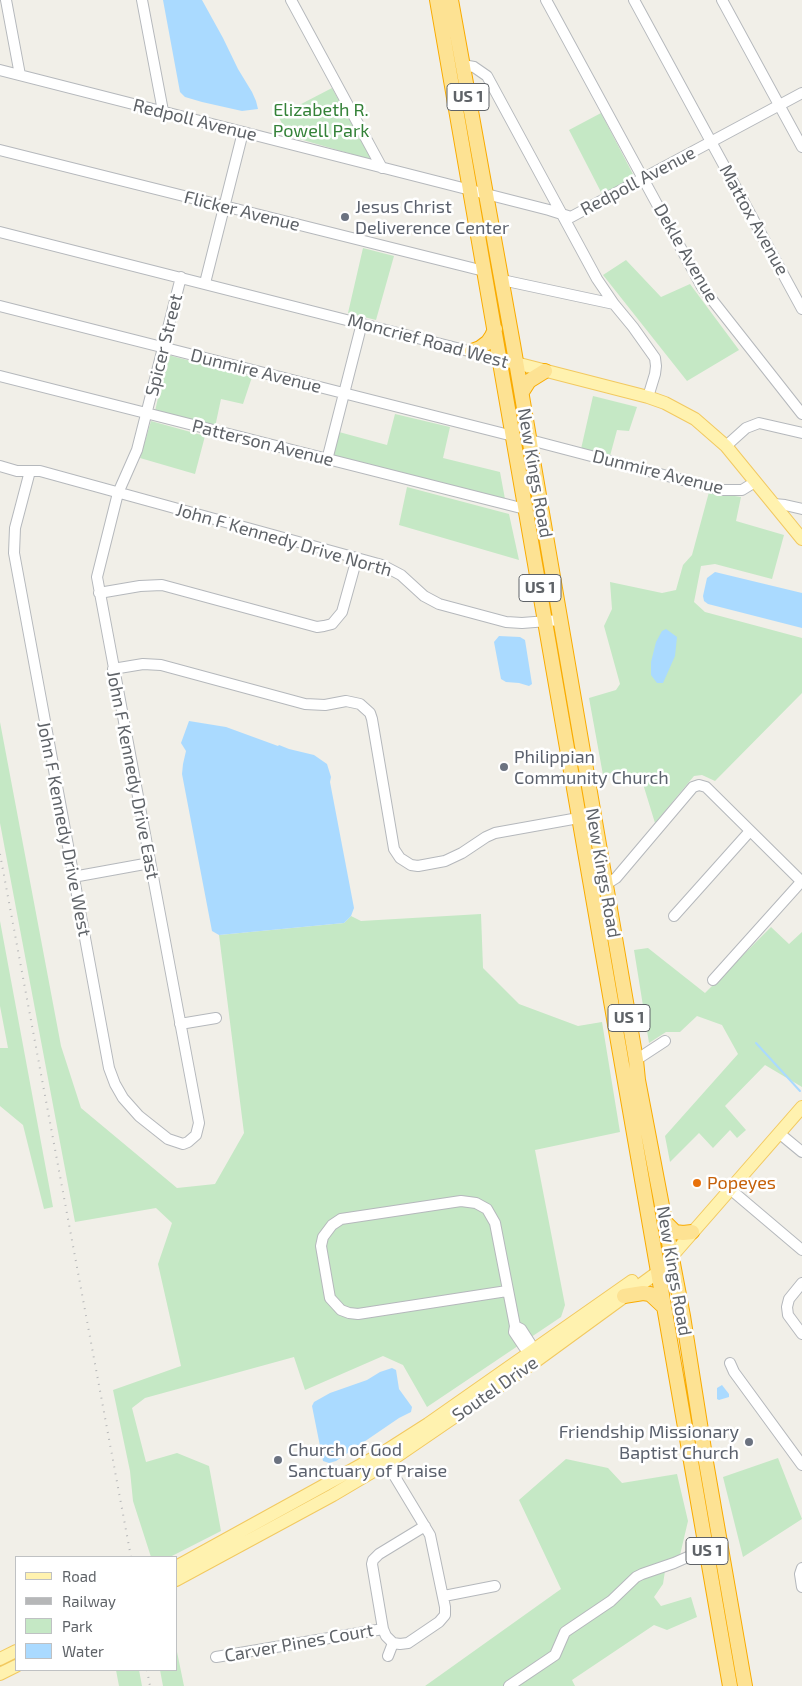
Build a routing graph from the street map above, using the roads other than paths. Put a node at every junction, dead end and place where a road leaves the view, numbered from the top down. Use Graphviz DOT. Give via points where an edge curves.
graph roads {
  1 [pos="6,0"];
  2 [pos="142,0"];
  3 [pos="291,0"];
  4 [pos="437,0"];
  5 [pos="451,0"];
  6 [pos="546,0"];
  7 [pos="634,0"];
  8 [pos="722,0"];
  9 [pos="463,65"];
  10 [pos="0,70"];
  11 [pos="20,75"];
  12 [pos="802,93"];
  13 [pos="779,105"];
  14 [pos="162,111"];
  15 [pos="243,132"];
  16 [pos="711,142"];
  17 [pos="802,147"];
  18 [pos="0,150"];
  19 [pos="382,168"];
  20 [pos="644,179"];
  21 [pos="471,190"];
  22 [pos="486,194"];
  23 [pos="224,207"];
  24 [pos="561,214"];
  25 [pos="0,232"];
  26 [pos="484,271"];
  27 [pos="181,277"];
  28 [pos="502,280"];
  29 [pos="205,283"];
  30 [pos="614,304"];
  31 [pos="0,306"];
  32 [pos="802,308"];
  33 [pos="362,323"];
  34 [pos="495,329"];
  35 [pos="163,348"];
  36 [pos="472,351"];
  37 [pos="500,359"];
  38 [pos="517,364"];
  39 [pos="545,371"];
  40 [pos="0,376"];
  41 [pos="522,392"];
  42 [pos="344,393"];
  43 [pos="648,397"];
  44 [pos="146,414"];
  45 [pos="802,414"];
  46 [pos="802,433"];
  47 [pos="513,436"];
  48 [pos="530,440"];
  49 [pos="726,446"];
  50 [pos="327,460"];
  51 [pos="0,466"];
  52 [pos="30,471"];
  53 [pos="755,482"];
  54 [pos="118,492"];
  55 [pos="774,504"];
  56 [pos="525,509"];
  57 [pos="802,509"];
  58 [pos="802,539"];
  59 [pos="357,558"];
  60 [pos="99,593"];
  61 [pos="560,620"];
  62 [pos="545,621"];
  63 [pos="113,670"];
  64 [pos="593,816"];
  65 [pos="579,818"];
  66 [pos="750,831"];
  67 [pos="150,862"];
  68 [pos="73,877"];
  69 [pos="802,882"];
  70 [pos="606,885"];
  71 [pos="592,889"];
  72 [pos="674,916"];
  73 [pos="712,980"];
  74 [pos="216,1018"];
  75 [pos="180,1024"];
  76 [pos="665,1041"];
  77 [pos="636,1060"];
  78 [pos="631,1079"];
  79 [pos="802,1107"];
  80 [pos="779,1133"];
  81 [pos="193,1139"];
  82 [pos="802,1152"];
  83 [pos="730,1189"];
  84 [pos="666,1223"];
  85 [pos="692,1232"];
  86 [pos="802,1250"];
  87 [pos="672,1256"];
  88 [pos="658,1268"];
  89 [pos="802,1283"];
  90 [pos="507,1291"];
  91 [pos="624,1296"];
  92 [pos="664,1307"];
  93 [pos="802,1334"];
  94 [pos="532,1354"];
  95 [pos="730,1363"];
  96 [pos="384,1458"];
  97 [pos="706,1462"];
  98 [pos="692,1466"];
  99 [pos="802,1466"];
  100 [pos="425,1526"];
  101 [pos="706,1549"];
  102 [pos="178,1566"];
  103 [pos="802,1568"];
  104 [pos="178,1579"];
  105 [pos="495,1586"];
  106 [pos="802,1587"];
  107 [pos="444,1596"];
  108 [pos="383,1629"];
  109 [pos="393,1642"];
  110 [pos="15,1652"];
  111 [pos="388,1656"];
  112 [pos="216,1658"];
  113 [pos="0,1659"];
  114 [pos="15,1666"];
  115 [pos="0,1674"];
  116 [pos="509,1686"];
  117 [pos="730,1686"];
  118 [pos="745,1686"];
  1 -- 11 [label="street"];
  2 -- 14 [label="street"];
  3 -- 19 [label="street"];
  4 -- 21 [label="highway, New Kings Road / US 1"];
  5 -- 9 [label="highway, New Kings Road / US 1"];
  6 -- 20 [label="street, Dekle Avenue"];
  7 -- 16 [label="street, Mattox Avenue"];
  8 -- 13 [label="street"];
  9 -- 22 [label="highway, New Kings Road / US 1"];
  9 -- 24 [label="street" via="474,67 487,76"];
  10 -- 11 [label="street, Redpoll Avenue"];
  11 -- 14 [label="street, Redpoll Avenue"];
  12 -- 13 [label="street, Redpoll Avenue"];
  13 -- 16 [label="street, Redpoll Avenue"];
  13 -- 17 [label="street"];
  14 -- 15 [label="street, Redpoll Avenue"];
  15 -- 19 [label="street, Redpoll Avenue"];
  15 -- 23 [label="street"];
  16 -- 20 [label="street, Redpoll Avenue"];
  16 -- 32 [label="street, Mattox Avenue"];
  18 -- 23 [label="street, Flicker Avenue"];
  19 -- 21 [label="street, Redpoll Avenue"];
  20 -- 24 [label="street, Redpoll Avenue" via="571,217"];
  20 -- 45 [label="street, Dekle Avenue" via="708,296"];
  21 -- 22 [label="street, Redpoll Avenue"];
  21 -- 26 [label="highway, New Kings Road / US 1"];
  22 -- 24 [label="street, Redpoll Avenue"];
  22 -- 28 [label="highway, New Kings Road / US 1"];
  23 -- 26 [label="street, Flicker Avenue"];
  23 -- 29 [label="street"];
  24 -- 30 [label="street"];
  25 -- 27 [label="street, Moncrief Road West"];
  26 -- 34 [label="highway, New Kings Road / US 1"];
  27 -- 29 [label="street, Moncrief Road West"];
  27 -- 35 [label="street, Spicer Street"];
  28 -- 30 [label="street"];
  28 -- 38 [label="highway, New Kings Road / US 1"];
  29 -- 33 [label="street, Moncrief Road West"];
  30 -- 43 [label="street" via="655,358"];
  31 -- 35 [label="street, Dunmire Avenue"];
  33 -- 36 [label="street, Moncrief Road West"];
  33 -- 42 [label="street"];
  34 -- 36 [label="highway" via="488,342"];
  34 -- 37 [label="highway, New Kings Road / US 1"];
  35 -- 42 [label="street, Dunmire Avenue"];
  35 -- 44 [label="street, Spicer Street"];
  36 -- 37 [label="street, Moncrief Road West"];
  37 -- 38 [label="main road, Moncrief Road West"];
  37 -- 47 [label="highway, New Kings Road / US 1"];
  38 -- 39 [label="main road, Moncrief Road West"];
  38 -- 41 [label="highway, New Kings Road / US 1"];
  39 -- 41 [label="highway" via="529,381"];
  39 -- 43 [label="main road, Moncrief Road West"];
  40 -- 44 [label="street, Patterson Avenue"];
  41 -- 48 [label="highway, New Kings Road / US 1"];
  42 -- 47 [label="street, Dunmire Avenue"];
  42 -- 50 [label="street"];
  43 -- 49 [label="main road, Moncrief Road West" via="665,402 695,419"];
  44 -- 50 [label="street, Patterson Avenue"];
  44 -- 54 [label="street, John F Kennedy Drive East" via="136,450"];
  46 -- 49 [label="street" via="759,423 746,428"];
  47 -- 56 [label="highway, New Kings Road / US 1"];
  48 -- 53 [label="street, Dunmire Avenue" via="721,490 742,490"];
  48 -- 61 [label="highway, New Kings Road / US 1"];
  49 -- 53 [label="main road, Moncrief Road West"];
  50 -- 56 [label="street, Patterson Avenue"];
  51 -- 52 [label="street, John F Kennedy Drive North"];
  52 -- 54 [label="street, John F Kennedy Drive North"];
  52 -- 68 [label="street, John F Kennedy Drive West" via="16,528 14,553"];
  53 -- 55 [label="main road, Moncrief Road West"];
  54 -- 59 [label="street, John F Kennedy Drive North"];
  54 -- 60 [label="street, John F Kennedy Drive East" via="96,578"];
  55 -- 57 [label="street"];
  55 -- 58 [label="main road, Moncrief Road West"];
  56 -- 62 [label="highway, New Kings Road / US 1"];
  59 -- 60 [label="street" via="342,612 332,624 317,627 162,586"];
  59 -- 62 [label="street, John F Kennedy Drive North" via="392,569 424,596 439,604 506,622"];
  60 -- 63 [label="street, John F Kennedy Drive East"];
  61 -- 62 [label="street, John F Kennedy Drive North"];
  61 -- 64 [label="highway, New Kings Road / US 1"];
  62 -- 65 [label="highway, New Kings Road / US 1"];
  63 -- 65 [label="street" via="143,664 162,665 305,704 346,701 360,704 372,719 394,849 411,865 445,861 486,836 500,832"];
  63 -- 67 [label="street, John F Kennedy Drive East"];
  64 -- 65 [label="street"];
  64 -- 70 [label="highway, New Kings Road / US 1"];
  65 -- 71 [label="highway, New Kings Road / US 1"];
  66 -- 69 [label="street"];
  66 -- 70 [label="street" via="706,787 693,787 616,878"];
  66 -- 72 [label="street"];
  67 -- 68 [label="street"];
  67 -- 75 [label="street, John F Kennedy Drive East"];
  68 -- 81 [label="street, John F Kennedy Drive West" via="109,1068 115,1084 139,1116 168,1139 182,1144"];
  69 -- 73 [label="street"];
  70 -- 71 [label="street"];
  70 -- 77 [label="highway, New Kings Road / US 1"];
  71 -- 78 [label="highway, New Kings Road / US 1"];
  74 -- 75 [label="street"];
  75 -- 81 [label="street, John F Kennedy Drive East" via="198,1124"];
  76 -- 77 [label="street"];
  77 -- 78 [label="highway, New Kings Road / US 1"];
  78 -- 84 [label="highway, New Kings Road / US 1"];
  78 -- 88 [label="highway, New Kings Road / US 1"];
  79 -- 80 [label="main road, Soutel Drive"];
  80 -- 82 [label="street"];
  80 -- 83 [label="main road, Soutel Drive"];
  83 -- 85 [label="main road, Soutel Drive"];
  83 -- 86 [label="street"];
  84 -- 85 [label="highway" via="675,1232"];
  84 -- 87 [label="highway, New Kings Road / US 1"];
  85 -- 87 [label="main road, Soutel Drive"];
  87 -- 88 [label="main road, Soutel Drive"];
  87 -- 97 [label="highway, New Kings Road / US 1"];
  88 -- 91 [label="main road, Soutel Drive"];
  88 -- 92 [label="highway, New Kings Road / US 1"];
  88 -- 94 [label="main road, Soutel Drive"];
  89 -- 93 [label="street" via="792,1294 787,1307 788,1315"];
  90 -- 90 [label="street" via="495,1223 487,1209 476,1203 461,1201 341,1220 332,1225 323,1238 321,1246 330,1298 349,1313"];
  90 -- 94 [label="street" via="514,1332"];
  91 -- 92 [label="highway" via="651,1295"];
  91 -- 94 [label="main road, Soutel Drive"];
  92 -- 98 [label="highway, New Kings Road / US 1"];
  94 -- 96 [label="main road, Soutel Drive"];
  95 -- 99 [label="street"];
  96 -- 100 [label="street"];
  96 -- 102 [label="main road, Soutel Drive"];
  96 -- 104 [label="main road, Soutel Drive" via="333,1494"];
  97 -- 98 [label="street"];
  97 -- 118 [label="highway, New Kings Road / US 1"];
  98 -- 101 [label="highway, New Kings Road / US 1"];
  100 -- 107 [label="street" via="432,1539"];
  100 -- 108 [label="street" via="374,1560 372,1569"];
  101 -- 116 [label="street" via="636,1577 611,1601 565,1632 555,1655"];
  101 -- 117 [label="highway, New Kings Road / US 1"];
  103 -- 106 [label="street"];
  105 -- 107 [label="street"];
  107 -- 109 [label="street" via="445,1615 439,1622 408,1643"];
  108 -- 109 [label="street"];
  108 -- 112 [label="street, Carver Pines Court"];
  109 -- 111 [label="street"];
  110 -- 113 [label="main road"];
  114 -- 115 [label="main road"];
}
